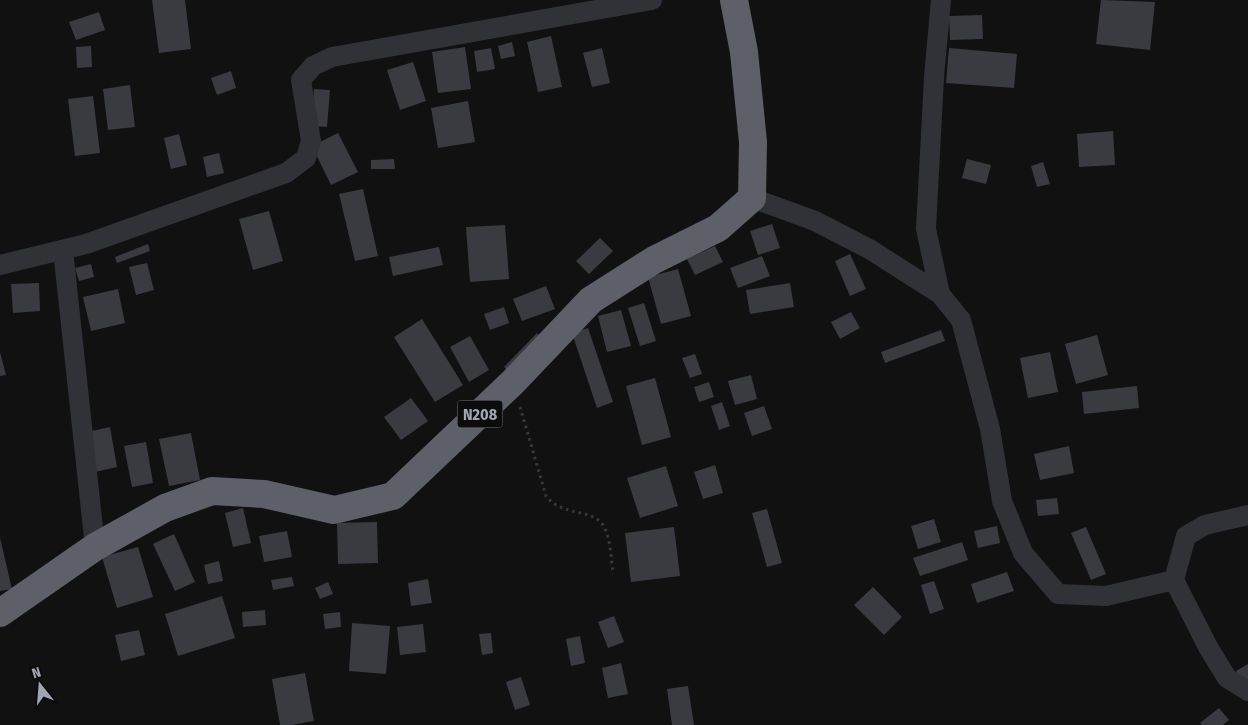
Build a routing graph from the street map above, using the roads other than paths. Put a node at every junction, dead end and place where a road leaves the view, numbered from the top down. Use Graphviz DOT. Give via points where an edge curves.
graph roads {
  1 [pos="652,0"];
  2 [pos="734,0"];
  3 [pos="940,0"];
  4 [pos="752,198"];
  5 [pos="63,250"];
  6 [pos="0,265"];
  7 [pos="940,294"];
  8 [pos="1248,515"];
  9 [pos="95,546"];
  10 [pos="1174,580"];
  11 [pos="0,613"];
  12 [pos="1248,691"];
  1 -- 5 [label="street" via="332,57 313,66 301,80 310,141 306,158 286,173"];
  2 -- 4 [label="highway" via="744,52 753,142"];
  3 -- 7 [label="street" via="926,228"];
  4 -- 7 [label="street" via="823,225 871,250"];
  4 -- 9 [label="highway, N208" via="718,228 654,260 591,300 512,383 393,496 334,510 264,494 212,491 165,508"];
  5 -- 6 [label="street"];
  5 -- 9 [label="street"];
  7 -- 10 [label="street" via="961,320 990,429 1002,501 1023,553 1058,594 1106,596"];
  8 -- 10 [label="street" via="1206,525 1186,536"];
  9 -- 11 [label="highway, N208"];
  10 -- 12 [label="street" via="1227,678"];
}
